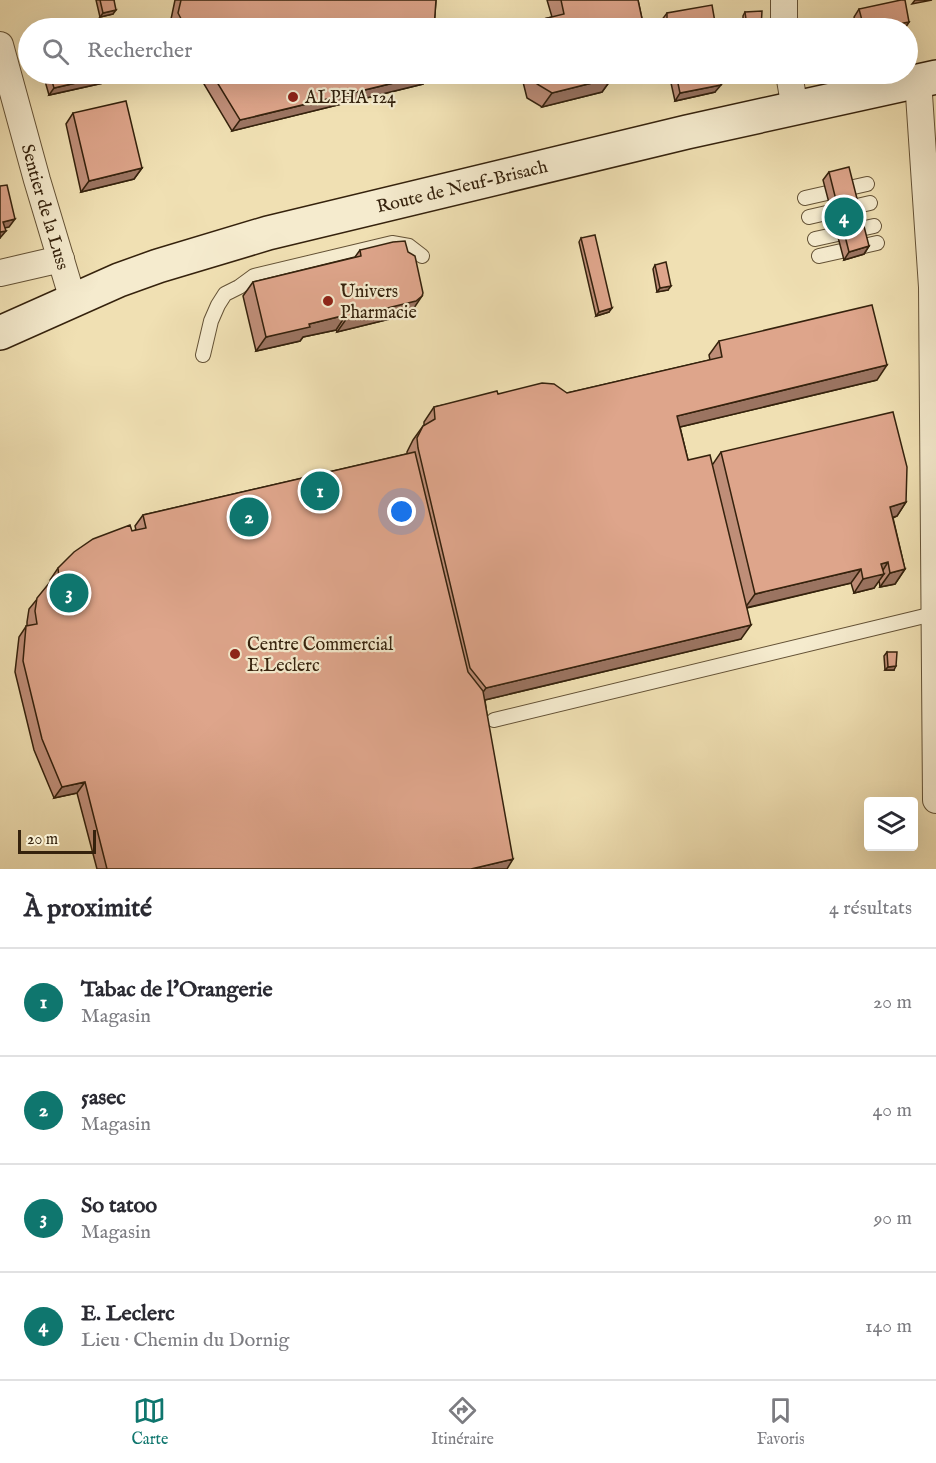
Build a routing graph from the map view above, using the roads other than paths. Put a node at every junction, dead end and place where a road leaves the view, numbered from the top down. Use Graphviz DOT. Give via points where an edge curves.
graph roads {
  1 [pos="784,0"];
  2 [pos="784,18"];
  3 [pos="0,45"];
  4 [pos="927,79"];
  5 [pos="791,84"];
  6 [pos="905,84"];
  7 [pos="795,109"];
  8 [pos="867,184"];
  9 [pos="805,198"];
  10 [pos="870,203"];
  11 [pos="809,217"];
  12 [pos="874,226"];
  13 [pos="814,239"];
  14 [pos="877,243"];
  15 [pos="422,256"];
  16 [pos="819,256"];
  17 [pos="61,260"];
  18 [pos="0,273"];
  19 [pos="73,300"];
  20 [pos="0,333"];
  21 [pos="203,356"];
  22 [pos="933,614"];
  23 [pos="494,720"];
  24 [pos="936,800"];
  1 -- 2 [label="street"];
  3 -- 17 [label="street, Sentier de la Luss"];
  4 -- 22 [label="street"];
  5 -- 7 [label="street"];
  6 -- 7 [label="main road, Route de Neuf-Brisach"];
  7 -- 19 [label="main road, Route de Neuf-Brisach" via="268,233 158,266"];
  8 -- 9 [label="lane"];
  10 -- 11 [label="lane"];
  12 -- 13 [label="lane"];
  14 -- 16 [label="lane"];
  15 -- 21 [label="lane" via="410,246 392,243 254,276 221,299"];
  17 -- 18 [label="street"];
  17 -- 19 [label="street, Sentier de la Luss"];
  19 -- 20 [label="main road, Route de Neuf-Brisach"];
  22 -- 23 [label="lane"];
  22 -- 24 [label="street"];
}
